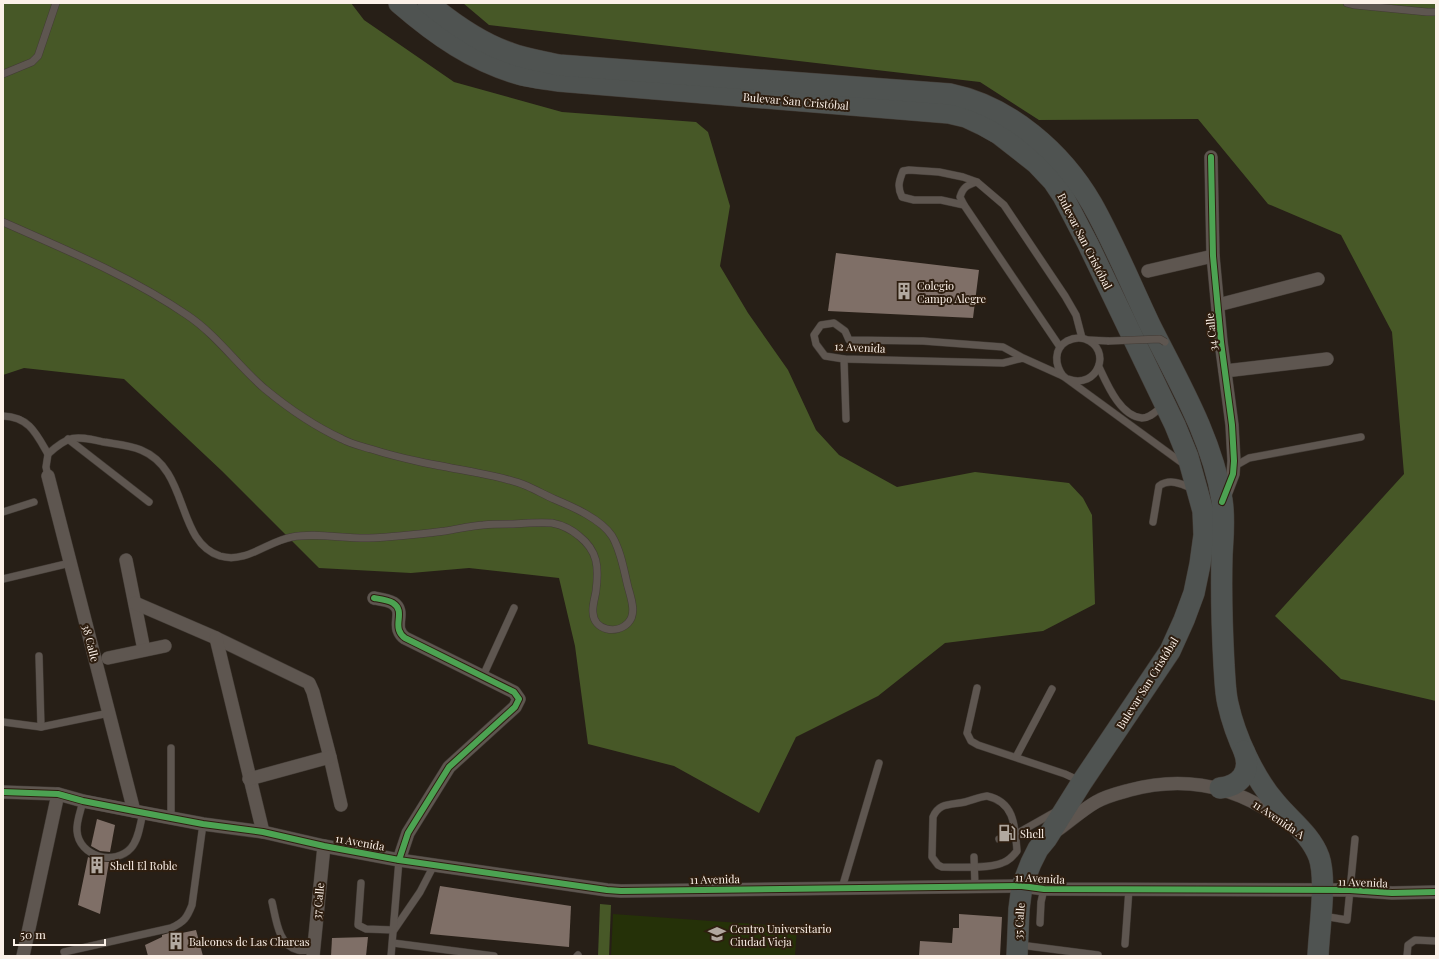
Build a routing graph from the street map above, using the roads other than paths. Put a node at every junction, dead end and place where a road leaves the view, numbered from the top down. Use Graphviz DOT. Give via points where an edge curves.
graph roads {
  1 [pos="56,3"];
  2 [pos="399,3"];
  3 [pos="428,3"];
  4 [pos="1347,3"];
  5 [pos="1436,12"];
  6 [pos="3,74"];
  7 [pos="1211,157"];
  8 [pos="977,182"];
  9 [pos="964,204"];
  10 [pos="3,222"];
  11 [pos="1213,256"];
  12 [pos="1148,271"];
  13 [pos="1318,279"];
  14 [pos="1218,305"];
  15 [pos="1085,339"];
  16 [pos="1060,347"];
  17 [pos="844,358"];
  18 [pos="1023,358"];
  19 [pos="1327,359"];
  20 [pos="1099,367"];
  21 [pos="1225,371"];
  22 [pos="1066,378"];
  23 [pos="1188,383"];
  24 [pos="1165,404"];
  25 [pos="3,416"];
  26 [pos="846,418"];
  27 [pos="1361,437"];
  28 [pos="68,439"];
  29 [pos="48,454"];
  30 [pos="1229,469"];
  31 [pos="1191,470"];
  32 [pos="48,476"];
  33 [pos="1197,491"];
  34 [pos="1226,494"];
  35 [pos="34,502"];
  36 [pos="149,502"];
  37 [pos="3,512"];
  38 [pos="1153,522"];
  39 [pos="126,560"];
  40 [pos="70,563"];
  41 [pos="3,579"];
  42 [pos="374,598"];
  43 [pos="135,604"];
  44 [pos="514,608"];
  45 [pos="216,638"];
  46 [pos="165,646"];
  47 [pos="144,650"];
  48 [pos="39,656"];
  49 [pos="108,658"];
  50 [pos="483,676"];
  51 [pos="977,688"];
  52 [pos="1052,689"];
  53 [pos="109,714"];
  54 [pos="3,722"];
  55 [pos="41,727"];
  56 [pos="171,748"];
  57 [pos="1243,749"];
  58 [pos="330,757"];
  59 [pos="1016,757"];
  60 [pos="879,763"];
  61 [pos="249,779"];
  62 [pos="1082,782"];
  63 [pos="1220,788"];
  64 [pos="3,792"];
  65 [pos="58,794"];
  66 [pos="84,801"];
  67 [pos="342,805"];
  68 [pos="1063,810"];
  69 [pos="139,812"];
  70 [pos="171,818"];
  71 [pos="203,824"];
  72 [pos="263,832"];
  73 [pos="1016,834"];
  74 [pos="1047,838"];
  75 [pos="999,839"];
  76 [pos="1355,839"];
  77 [pos="1311,841"];
  78 [pos="324,846"];
  79 [pos="974,857"];
  80 [pos="399,860"];
  81 [pos="434,865"];
  82 [pos="974,867"];
  83 [pos="361,883"];
  84 [pos="975,886"];
  85 [pos="1022,886"];
  86 [pos="842,888"];
  87 [pos="1044,889"];
  88 [pos="1129,890"];
  89 [pos="1350,890"];
  90 [pos="1322,891"];
  91 [pos="1436,892"];
  92 [pos="272,902"];
  93 [pos="1320,919"];
  94 [pos="1040,923"];
  95 [pos="394,930"];
  96 [pos="1436,941"];
  97 [pos="392,943"];
  98 [pos="1125,944"];
  99 [pos="64,952"];
  100 [pos="1015,952"];
  101 [pos="313,953"];
  102 [pos="1098,955"];
  103 [pos="24,956"];
  104 [pos="391,956"];
  105 [pos="494,956"];
  106 [pos="1311,956"];
  107 [pos="1318,956"];
  108 [pos="1407,956"];
  1 -- 6 [label="lane" via="38,56 32,62"];
  2 -- 24 [label="main road, Bulevar San Cristóbal" via="459,48 523,75 558,81 949,113 983,125 1036,162 1063,196"];
  3 -- 34 [label="main road, Bulevar San Cristóbal" via="457,26 508,53 559,65 950,94 986,105 1005,115 1047,149 1078,183 1091,204 1186,395"];
  4 -- 5 [label="lane"];
  7 -- 11 [label="street, 34 Calle"];
  8 -- 9 [label="lane" via="963,189 960,197"];
  8 -- 9 [label="lane" via="963,176 909,170 903,172 899,181 898,190 902,197"];
  8 -- 15 [label="lane" via="1004,205 1052,274 1076,315"];
  9 -- 16 [label="lane"];
  10 -- 28 [label="lane" via="108,268 158,296 192,319 263,387 304,417 342,440 414,461 494,476 528,486 592,519 606,528 615,543 632,598 631,619 621,628 610,630 603,629 597,624 592,612 597,577 593,550 572,530 554,523 482,525 368,538 297,535 244,557 230,558 216,555 199,542 168,473 152,456 140,449 82,437"];
  11 -- 12 [label="street"];
  11 -- 14 [label="street, 34 Calle"];
  13 -- 14 [label="street"];
  14 -- 21 [label="street, 34 Calle"];
  15 -- 16 [label="lane" via="1070,340"];
  15 -- 20 [label="lane" via="1097,349"];
  15 -- 23 [label="lane, bridge" via="1160,339 1170,348"];
  16 -- 22 [label="lane" via="1057,365"];
  17 -- 18 [label="lane, 12 Avenida" via="1003,363"];
  17 -- 18 [label="lane, 12 Avenida" via="825,356 816,344 814,335 821,325 834,323 845,331 849,340 923,341 1003,347"];
  17 -- 26 [label="lane"];
  18 -- 22 [label="lane, 12 Avenida"];
  19 -- 21 [label="street"];
  20 -- 22 [label="lane" via="1092,377 1086,380 1074,381"];
  20 -- 24 [label="lane" via="1117,402 1130,413 1142,418 1152,415"];
  21 -- 30 [label="street, 34 Calle" via="1234,461"];
  22 -- 31 [label="lane, 12 Avenida"];
  24 -- 31 [label="main road, Bulevar San Cristóbal"];
  25 -- 29 [label="lane" via="23,420 34,430"];
  27 -- 30 [label="lane" via="1249,458"];
  28 -- 29 [label="lane"];
  28 -- 36 [label="lane"];
  29 -- 32 [label="lane"];
  30 -- 34 [label="street, 34 Calle" via="1233,474"];
  31 -- 33 [label="main road, Bulevar San Cristóbal"];
  32 -- 40 [label="street, 38 Calle"];
  33 -- 38 [label="lane" via="1181,483 1163,482 1159,486"];
  33 -- 62 [label="main road, Bulevar San Cristóbal" via="1203,511 1204,535 1194,593 1184,620 1170,651"];
  34 -- 57 [label="main road, Bulevar San Cristóbal" via="1222,555 1222,630 1227,703"];
  35 -- 37 [label="lane"];
  39 -- 43 [label="street"];
  40 -- 41 [label="lane"];
  40 -- 53 [label="street, 38 Calle"];
  42 -- 50 [label="street" via="393,603 399,609 399,632 405,638"];
  43 -- 45 [label="street"];
  43 -- 47 [label="street"];
  44 -- 50 [label="lane"];
  45 -- 58 [label="street" via="308,683 313,692"];
  45 -- 61 [label="street"];
  46 -- 47 [label="street"];
  47 -- 49 [label="street"];
  48 -- 55 [label="lane"];
  50 -- 80 [label="street" via="514,692 519,699 516,707 448,767 408,833"];
  51 -- 59 [label="lane" via="967,733 971,741"];
  52 -- 59 [label="lane"];
  53 -- 55 [label="lane"];
  53 -- 69 [label="street, 38 Calle"];
  54 -- 55 [label="lane"];
  56 -- 70 [label="lane"];
  57 -- 63 [label="main road" via="1247,767 1244,776 1237,783"];
  57 -- 77 [label="main road, Bulevar San Cristóbal" via="1274,800"];
  58 -- 61 [label="street"];
  58 -- 67 [label="street"];
  59 -- 62 [label="lane"];
  60 -- 86 [label="lane"];
  61 -- 72 [label="street"];
  62 -- 68 [label="main road, Bulevar San Cristóbal"];
  63 -- 74 [label="street, 11 Avenida A" via="1169,784 1144,786 1114,794 1096,802"];
  63 -- 77 [label="street, 11 Avenida A" via="1244,797 1269,811"];
  64 -- 65 [label="street, 11 Avenida"];
  65 -- 66 [label="street, 11 Avenida"];
  65 -- 103 [label="street"];
  66 -- 69 [label="street, 11 Avenida"];
  66 -- 69 [label="lane" via="77,830 79,839 90,853 102,857 115,857 132,847 139,832"];
  68 -- 73 [label="lane"];
  68 -- 74 [label="main road, Bulevar San Cristóbal"];
  69 -- 70 [label="street, 11 Avenida"];
  70 -- 71 [label="street, 11 Avenida"];
  71 -- 72 [label="street, 11 Avenida"];
  71 -- 99 [label="lane" via="192,905 187,917 180,924"];
  72 -- 78 [label="street, 11 Avenida"];
  73 -- 75 [label="lane"];
  73 -- 82 [label="lane" via="1017,851 1011,857 1001,864"];
  73 -- 82 [label="lane" via="1016,827 1008,808 994,797 979,797 940,808 933,817 934,861 942,867"];
  74 -- 85 [label="main road, Bulevar San Cristóbal" via="1038,849"];
  76 -- 89 [label="lane"];
  77 -- 90 [label="main road, Bulevar San Cristóbal" via="1319,858"];
  78 -- 80 [label="street, 11 Avenida"];
  78 -- 101 [label="street, 37 Calle"];
  79 -- 82 [label="lane"];
  80 -- 81 [label="street, 11 Avenida"];
  80 -- 95 [label="lane"];
  81 -- 86 [label="street, 11 Avenida" via="621,890"];
  81 -- 95 [label="lane" via="420,892"];
  82 -- 84 [label="lane"];
  83 -- 95 [label="lane" via="358,925 366,929"];
  84 -- 85 [label="street, 11 Avenida"];
  84 -- 86 [label="street, 11 Avenida"];
  85 -- 87 [label="street, 11 Avenida"];
  85 -- 100 [label="main road, 35 Calle"];
  87 -- 88 [label="street, 11 Avenida"];
  87 -- 94 [label="lane"];
  88 -- 90 [label="street, 11 Avenida"];
  88 -- 98 [label="lane"];
  89 -- 90 [label="street, 11 Avenida"];
  89 -- 91 [label="street, 11 Avenida" via="1392,893"];
  89 -- 93 [label="lane" via="1347,920"];
  90 -- 93 [label="main road"];
  92 -- 101 [label="lane" via="278,929 284,940 291,948"];
  93 -- 106 [label="main road"];
  93 -- 107 [label="main road"];
  95 -- 97 [label="lane"];
  96 -- 108 [label="lane" via="1415,940 1408,945"];
  97 -- 104 [label="lane"];
  97 -- 105 [label="lane"];
  100 -- 102 [label="lane"];
}
